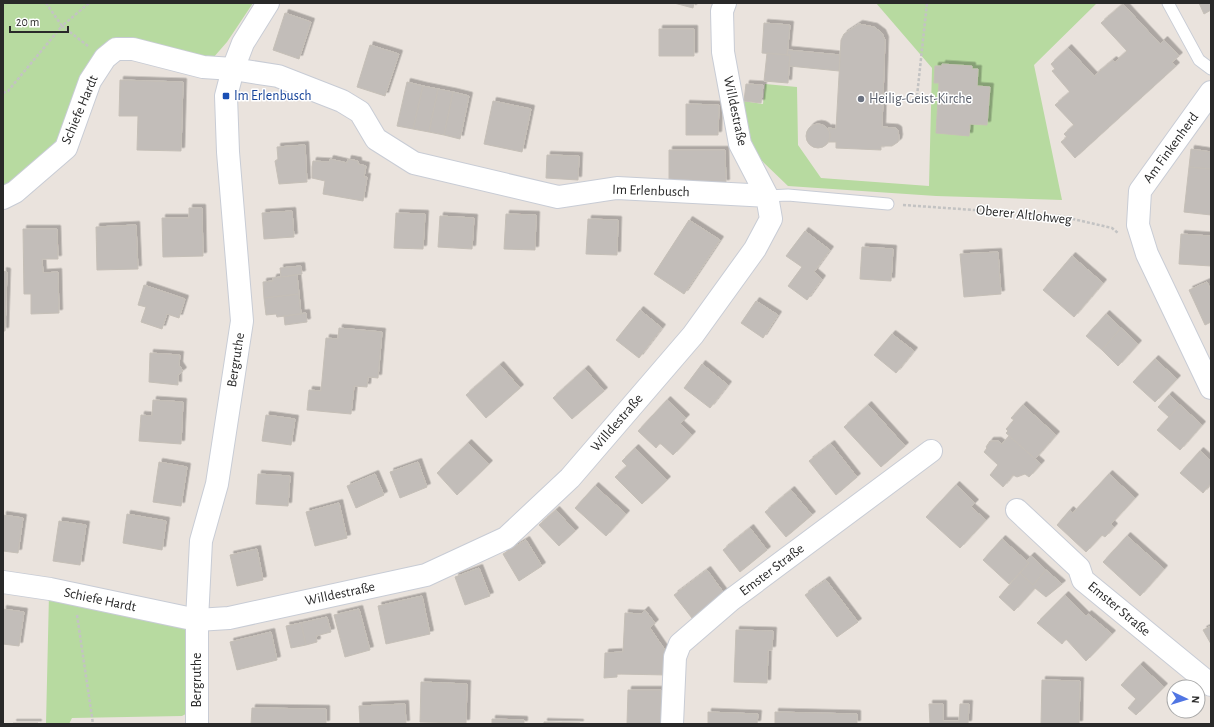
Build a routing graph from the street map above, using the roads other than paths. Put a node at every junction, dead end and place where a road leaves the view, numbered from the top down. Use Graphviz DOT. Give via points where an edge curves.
graph roads {
  1 [pos="268,3"];
  2 [pos="725,3"];
  3 [pos="1168,3"];
  4 [pos="233,69"];
  5 [pos="1211,69"];
  6 [pos="1211,92"];
  7 [pos="767,196"];
  8 [pos="3,198"];
  9 [pos="888,204"];
  10 [pos="1211,388"];
  11 [pos="931,451"];
  12 [pos="1018,510"];
  13 [pos="3,582"];
  14 [pos="197,620"];
  15 [pos="1211,685"];
  16 [pos="197,724"];
  17 [pos="672,724"];
  1 -- 4 [label="street, Bergruthe" via="243,43"];
  2 -- 7 [label="street, Willdestraße" via="722,11 723,52 740,144"];
  3 -- 5 [label="lane" via="1199,60"];
  4 -- 7 [label="street, Im Erlenbusch" via="278,76 342,101 360,112 376,139 414,163 558,197 617,188"];
  4 -- 8 [label="street, Schiefe Hardt" via="203,67 133,49 116,49 105,58 90,81 66,148 15,192"];
  4 -- 14 [label="street, Bergruthe" via="226,96 226,117 242,321 217,484 201,541"];
  6 -- 10 [label="street, Am Finkenherd" via="1140,191 1138,225 1147,254"];
  7 -- 9 [label="lane" via="788,195"];
  7 -- 14 [label="street, Willdestraße" via="771,219 758,243 693,335 570,478 506,538 426,576 229,618"];
  11 -- 17 [label="street, Emster Straße" via="731,600 680,644 675,657"];
  12 -- 15 [label="street, Emster Straße" via="1079,568 1083,580"];
  13 -- 14 [label="street, Schiefe Hardt"];
  14 -- 16 [label="street, Bergruthe"];
}
